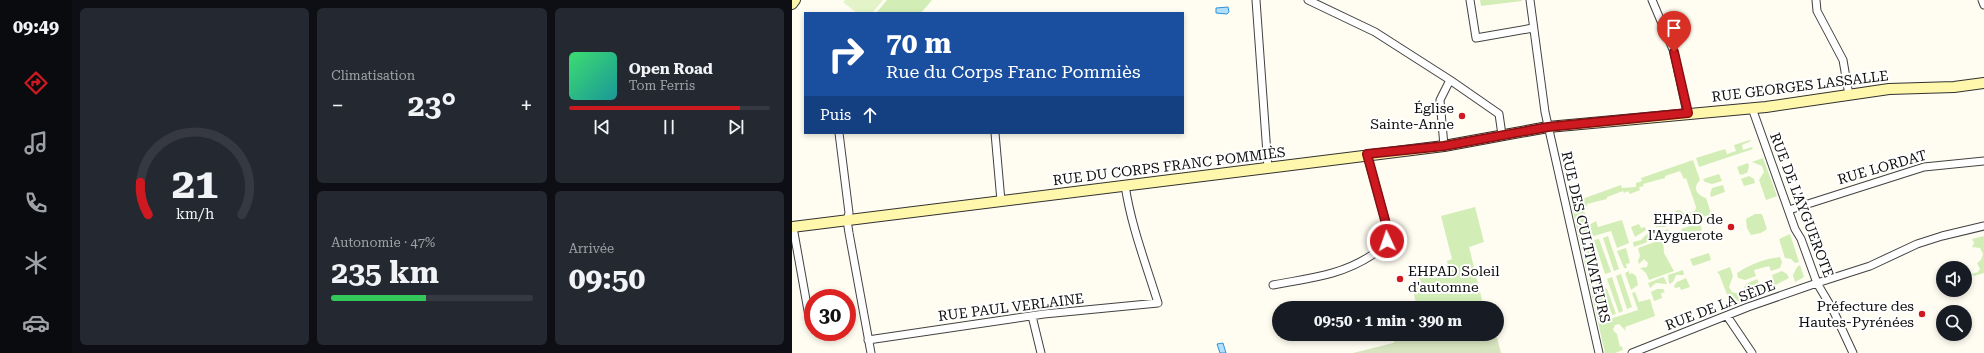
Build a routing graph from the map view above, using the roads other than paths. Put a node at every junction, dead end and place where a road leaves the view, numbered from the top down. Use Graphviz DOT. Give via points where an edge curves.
graph roads {
  1 [pos="795,0"];
  2 [pos="1256,0"];
  3 [pos="1308,0"];
  4 [pos="1470,0"];
  5 [pos="1530,0"];
  6 [pos="1652,0"];
  7 [pos="1816,0"];
  8 [pos="1982,0"];
  9 [pos="792,4"];
  10 [pos="1984,5"];
  11 [pos="1533,28"];
  12 [pos="1450,80"];
  13 [pos="1984,83"];
  14 [pos="1849,95"];
  15 [pos="1752,108"];
  16 [pos="1688,113"];
  17 [pos="1548,127"];
  18 [pos="839,134"];
  19 [pos="995,134"];
  20 [pos="1502,135"];
  21 [pos="1444,146"];
  22 [pos="1367,154"];
  23 [pos="1984,161"];
  24 [pos="1268,168"];
  25 [pos="1125,185"];
  26 [pos="1001,201"];
  27 [pos="1788,210"];
  28 [pos="847,220"];
  29 [pos="1984,226"];
  30 [pos="792,227"];
  31 [pos="1817,282"];
  32 [pos="1273,285"];
  33 [pos="804,290"];
  34 [pos="1032,316"];
  35 [pos="1727,316"];
  36 [pos="868,340"];
  37 [pos="871,353"];
  38 [pos="1041,353"];
  39 [pos="1599,353"];
  40 [pos="1632,353"];
  41 [pos="1752,353"];
  42 [pos="1853,353"];
  1 -- 9 [label="main road"];
  2 -- 24 [label="street"];
  3 -- 12 [label="street" via="1375,32"];
  4 -- 11 [label="street" via="1476,38"];
  5 -- 11 [label="street, RUE DES CULTIVATEURS"];
  6 -- 16 [label="street" via="1674,52"];
  7 -- 14 [label="street" via="1817,11 1843,60"];
  8 -- 10 [label="street"];
  11 -- 17 [label="street, RUE DES CULTIVATEURS"];
  12 -- 20 [label="street" via="1499,114"];
  12 -- 21 [label="street" via="1440,100"];
  13 -- 14 [label="main road, RUE GEORGES LASSALLE" via="1954,87 1889,88"];
  14 -- 15 [label="main road, RUE GEORGES LASSALLE"];
  15 -- 16 [label="main road, RUE GEORGES LASSALLE"];
  15 -- 27 [label="street, RUE DE L'AYGUEROTE"];
  16 -- 17 [label="main road, RUE GEORGES LASSALLE"];
  17 -- 20 [label="main road, RUE DU CORPS FRANC POMMIÈS"];
  17 -- 39 [label="street, RUE DES CULTIVATEURS"];
  18 -- 28 [label="street" via="849,213"];
  19 -- 26 [label="street"];
  20 -- 21 [label="main road, RUE DU CORPS FRANC POMMIÈS"];
  21 -- 22 [label="main road, RUE DU CORPS FRANC POMMIÈS"];
  22 -- 24 [label="main road, RUE DU CORPS FRANC POMMIÈS"];
  22 -- 32 [label="street" via="1388,231 1387,241 1376,252 1345,270"];
  23 -- 27 [label="street, RUE LORDAT" via="1924,167"];
  24 -- 25 [label="main road, RUE DU CORPS FRANC POMMIÈS"];
  25 -- 26 [label="main road, RUE DU CORPS FRANC POMMIÈS"];
  25 -- 34 [label="street, RUE PAUL VERLAINE" via="1133,226 1140,241 1158,303"];
  26 -- 28 [label="main road, RUE DU CORPS FRANC POMMIÈS"];
  27 -- 31 [label="street, RUE DE L'AYGUEROTE"];
  28 -- 30 [label="main road, RUE DU CORPS FRANC POMMIÈS"];
  28 -- 36 [label="street"];
  29 -- 31 [label="street, RUE DE LA SÈDE" via="1917,244 1870,266"];
  30 -- 33 [label="street"];
  31 -- 35 [label="street, RUE DE LA SÈDE"];
  31 -- 42 [label="street, RUE DE L'AYGUEROTE"];
  34 -- 36 [label="street, RUE PAUL VERLAINE"];
  34 -- 38 [label="street"];
  35 -- 40 [label="street, RUE DE LA SÈDE"];
  35 -- 41 [label="street"];
  36 -- 37 [label="street"];
}
